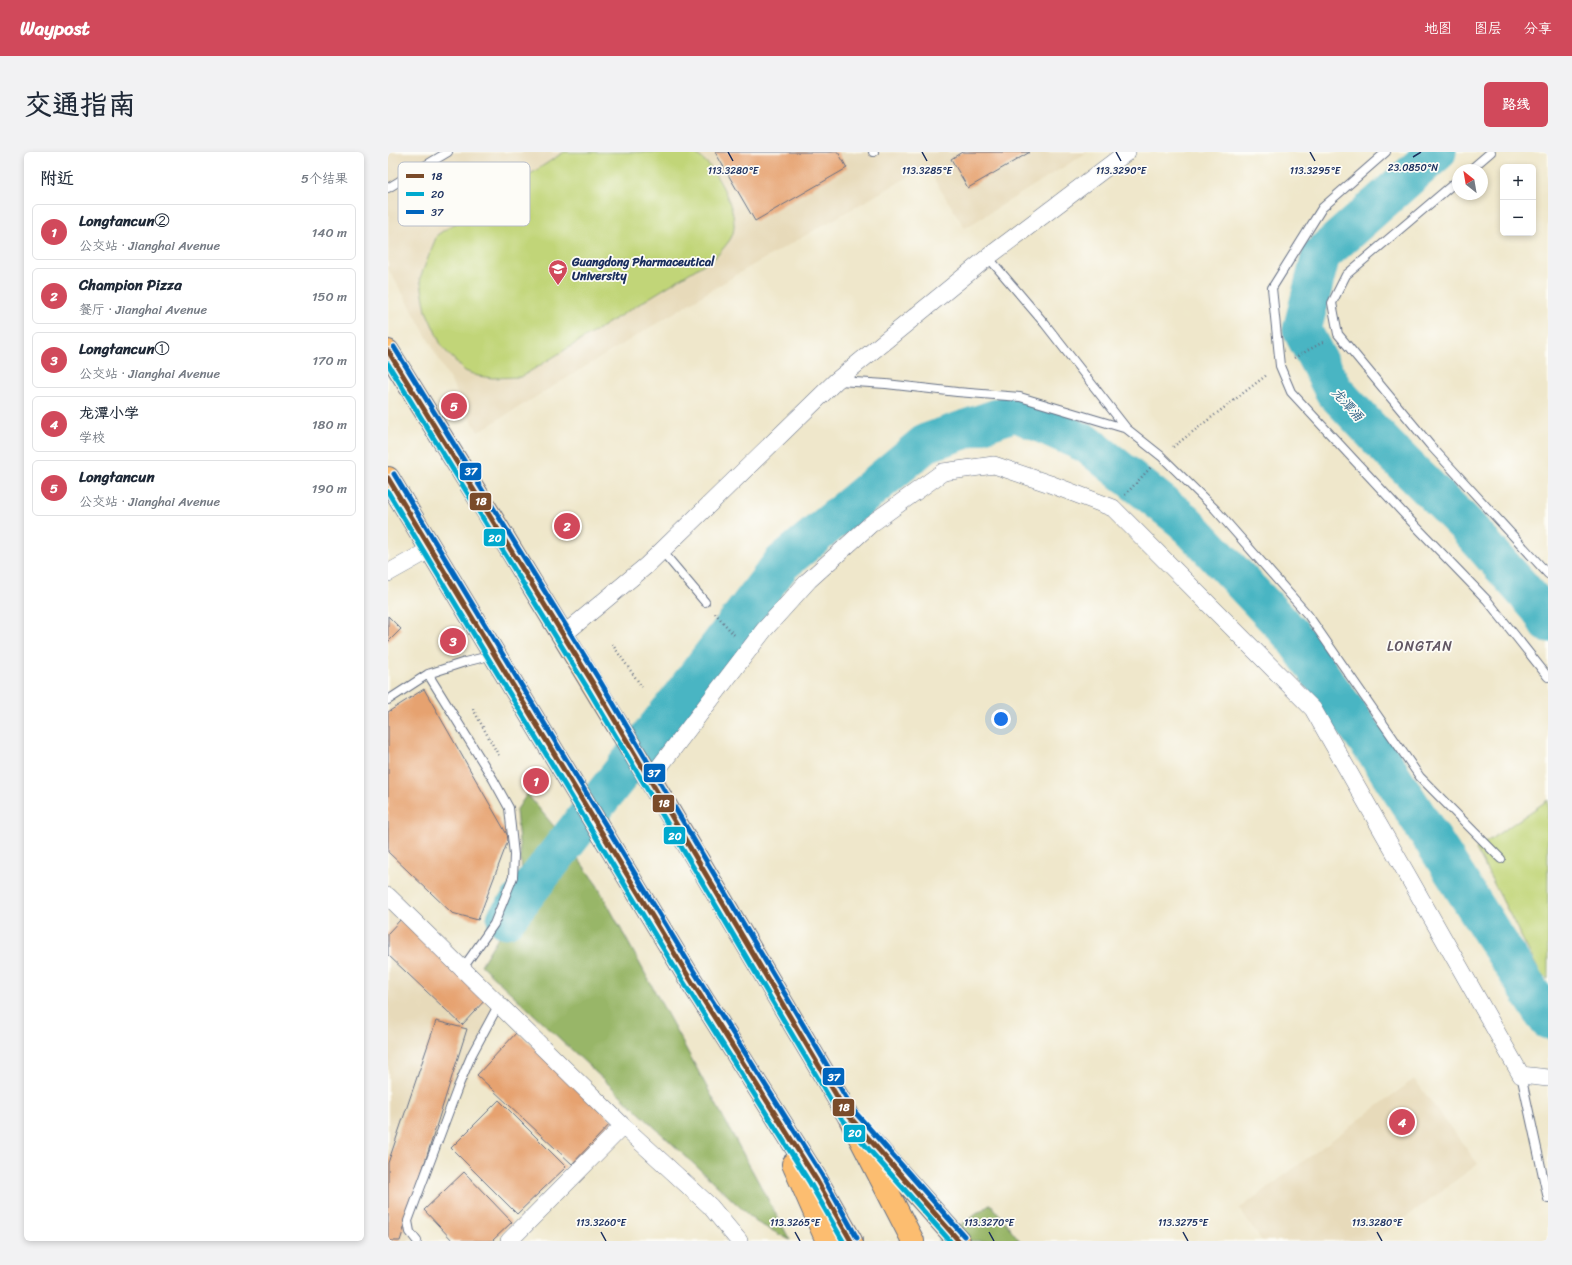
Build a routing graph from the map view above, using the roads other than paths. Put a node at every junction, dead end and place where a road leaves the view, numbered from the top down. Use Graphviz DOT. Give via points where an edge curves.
graph roads {
  1 [pos="448,152"];
  2 [pos="1127,152"];
  3 [pos="1386,152"];
  4 [pos="1491,152"];
  5 [pos="431,162"];
  6 [pos="1477,164"];
  7 [pos="398,182"];
  8 [pos="1452,185"];
  9 [pos="388,188"];
  10 [pos="988,257"];
  11 [pos="388,351"];
  12 [pos="836,381"];
  13 [pos="1127,429"];
  14 [pos="388,478"];
  15 [pos="431,549"];
  16 [pos="662,551"];
  17 [pos="388,573"];
  18 [pos="1548,574"];
  19 [pos="705,602"];
  20 [pos="563,635"];
  21 [pos="495,655"];
  22 [pos="428,674"];
  23 [pos="1548,677"];
  24 [pos="388,700"];
  25 [pos="650,779"];
  26 [pos="1501,859"];
  27 [pos="390,903"];
  28 [pos="463,968"];
  29 [pos="499,1004"];
  30 [pos="1521,1074"];
  31 [pos="1548,1078"];
  32 [pos="760,1090"];
  33 [pos="848,1115"];
  34 [pos="623,1126"];
  35 [pos="1548,1199"];
  36 [pos="417,1241"];
  37 [pos="509,1241"];
  38 [pos="739,1241"];
  39 [pos="827,1241"];
  40 [pos="852,1241"];
  41 [pos="913,1241"];
  42 [pos="958,1241"];
  1 -- 5 [label="lane"];
  2 -- 10 [label="street"];
  3 -- 23 [label="lane" via="1322,208 1272,288 1277,368 1291,392 1487,600"];
  4 -- 6 [label="lane"];
  7 -- 9 [label="lane"];
  8 -- 18 [label="lane" via="1346,276 1332,303 1338,334 1430,445"];
  10 -- 12 [label="street"];
  10 -- 13 [label="lane" via="1045,324"];
  11 -- 20 [label="highway"];
  12 -- 13 [label="lane" via="1020,397"];
  12 -- 16 [label="street"];
  13 -- 26 [label="lane" via="1161,456 1215,509 1308,615 1420,777"];
  14 -- 15 [label="highway"];
  15 -- 17 [label="street"];
  15 -- 21 [label="highway"];
  16 -- 19 [label="lane"];
  16 -- 20 [label="street"];
  20 -- 25 [label="highway"];
  21 -- 22 [label="lane"];
  21 -- 32 [label="highway"];
  22 -- 24 [label="lane"];
  22 -- 28 [label="lane" via="509,808 514,855 513,877 494,924"];
  25 -- 30 [label="street" via="745,647 809,580 871,524 943,472 994,465 1113,508 1313,709"];
  25 -- 33 [label="highway"];
  27 -- 28 [label="street"];
  28 -- 29 [label="street"];
  29 -- 34 [label="street"];
  29 -- 36 [label="lane" via="472,1054 458,1087 408,1221 410,1232"];
  30 -- 31 [label="street"];
  30 -- 35 [label="lane"];
  32 -- 39 [label="highway"];
  32 -- 40 [label="highway"];
  33 -- 41 [label="highway"];
  33 -- 42 [label="highway"];
  34 -- 37 [label="street"];
  34 -- 38 [label="street" via="710,1206"];
}
